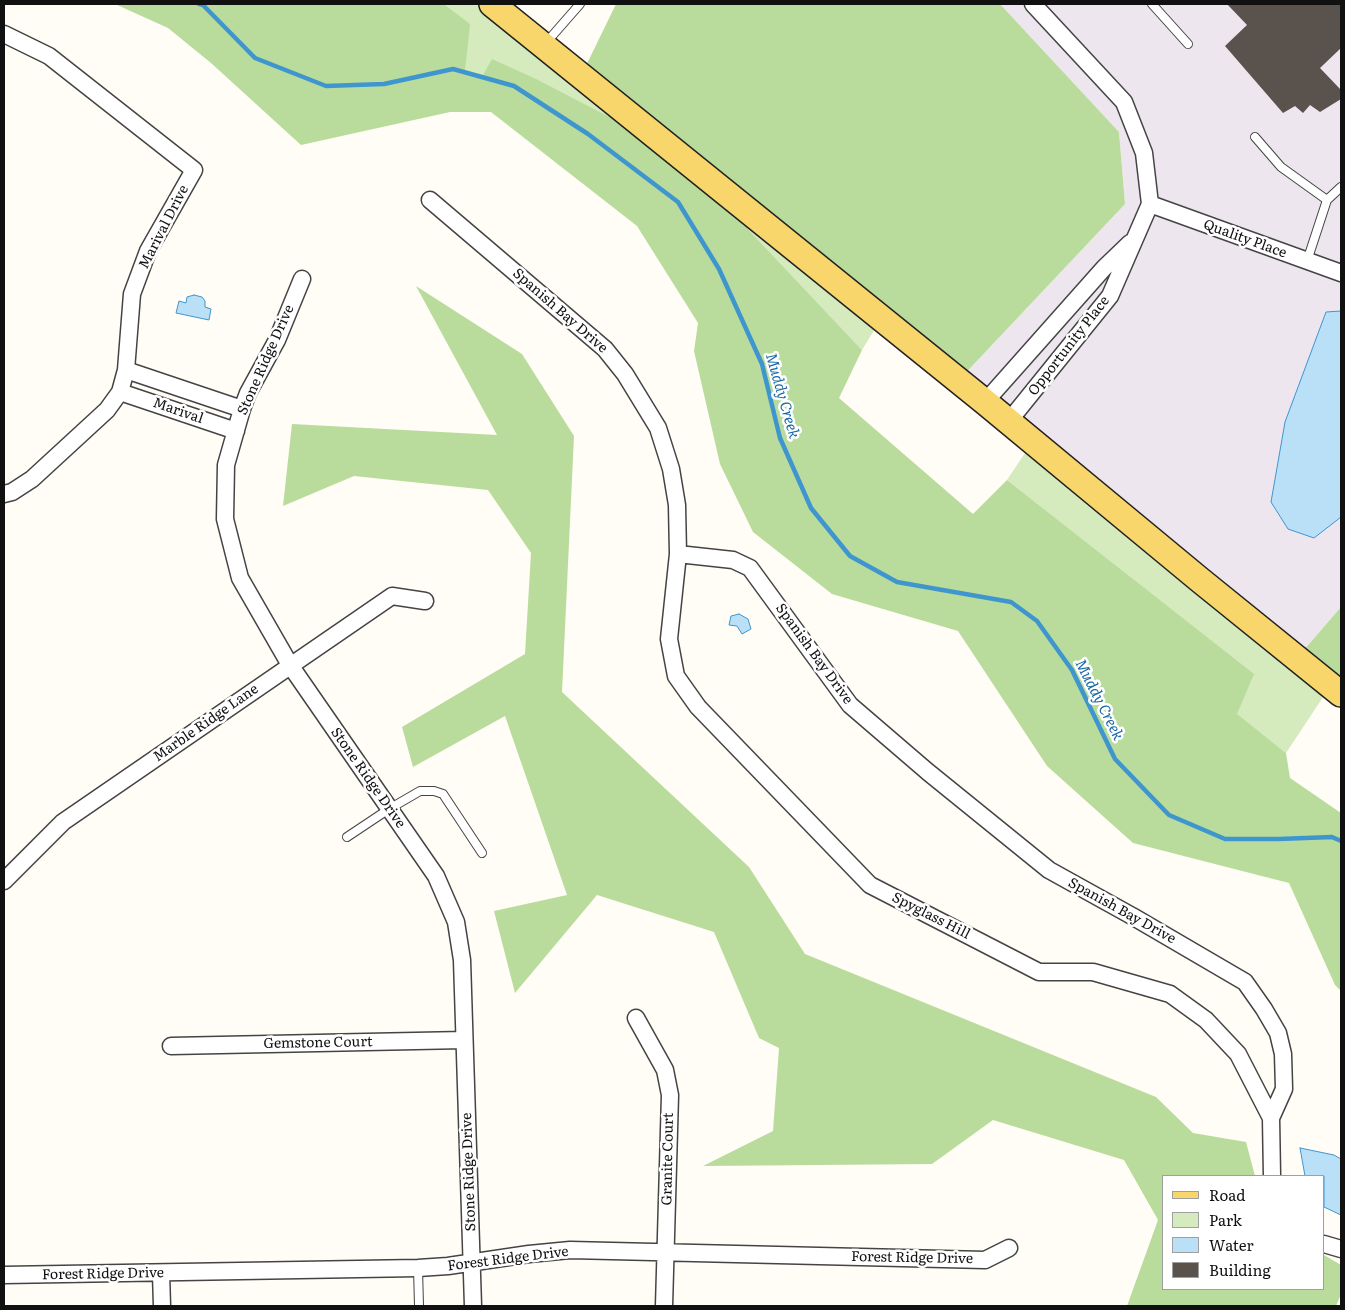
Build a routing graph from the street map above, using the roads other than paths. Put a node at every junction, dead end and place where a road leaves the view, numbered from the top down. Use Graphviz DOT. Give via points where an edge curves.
graph roads {
  1 [pos="492,4"];
  2 [pos="580,4"];
  3 [pos="1033,4"];
  4 [pos="1152,4"];
  5 [pos="4,34"];
  6 [pos="1188,44"];
  7 [pos="544,45"];
  8 [pos="1256,137"];
  9 [pos="1341,187"];
  10 [pos="430,200"];
  11 [pos="1327,200"];
  12 [pos="1150,204"];
  13 [pos="1136,238"];
  14 [pos="1307,261"];
  15 [pos="1341,273"];
  16 [pos="302,279"];
  17 [pos="126,370"];
  18 [pos="120,392"];
  19 [pos="985,402"];
  20 [pos="242,409"];
  21 [pos="1009,422"];
  22 [pos="236,431"];
  23 [pos="4,494"];
  24 [pos="678,554"];
  25 [pos="425,601"];
  26 [pos="290,665"];
  27 [pos="1341,694"];
  28 [pos="389,808"];
  29 [pos="347,837"];
  30 [pos="482,853"];
  31 [pos="4,881"];
  32 [pos="636,1018"];
  33 [pos="464,1040"];
  34 [pos="171,1046"];
  35 [pos="1271,1118"];
  36 [pos="1272,1175"];
  37 [pos="1325,1244"];
  38 [pos="1009,1248"];
  39 [pos="1341,1249"];
  40 [pos="666,1253"];
  41 [pos="472,1263"];
  42 [pos="418,1268"];
  43 [pos="161,1273"];
  44 [pos="4,1276"];
  45 [pos="162,1306"];
  46 [pos="418,1306"];
  47 [pos="473,1306"];
  48 [pos="664,1306"];
  1 -- 7 [label="main road"];
  2 -- 7 [label="lane"];
  3 -- 12 [label="street, Opportunity Place" via="1124,102 1144,153"];
  4 -- 6 [label="lane"];
  5 -- 17 [label="street, Marival Drive" via="49,56 194,170 148,251 132,294"];
  7 -- 19 [label="main road"];
  8 -- 11 [label="lane" via="1281,167"];
  9 -- 11 [label="lane"];
  10 -- 24 [label="street, Spanish Bay Drive" via="605,349 625,374 658,428 671,469 677,505"];
  11 -- 14 [label="lane"];
  12 -- 13 [label="street, Opportunity Place"];
  12 -- 14 [label="street, Quality Place"];
  13 -- 19 [label="street, Opportunity Place" via="1104,268"];
  13 -- 21 [label="street, Opportunity Place" via="1110,296"];
  14 -- 15 [label="street, Quality Place"];
  16 -- 20 [label="street, Stone Ridge Drive"];
  17 -- 18 [label="street, Marival Drive"];
  17 -- 20 [label="street, Marival"];
  18 -- 22 [label="street, Marival"];
  18 -- 23 [label="street, Marival Drive" via="106,410 32,479"];
  19 -- 21 [label="main road"];
  20 -- 22 [label="street, Stone Ridge Drive"];
  21 -- 27 [label="main road"];
  22 -- 26 [label="street, Stone Ridge Drive" via="226,465 225,519 240,578"];
  24 -- 35 [label="street, Spanish Bay Drive" via="733,560 750,568 850,706 928,772 1049,870 1245,982 1278,1033 1283,1054 1284,1089"];
  24 -- 35 [label="street, Spyglass Hill" via="669,639 676,676 698,707 870,885 1039,972 1093,972 1170,994 1206,1020 1238,1054"];
  25 -- 26 [label="street, Marble Ridge Lane" via="392,596"];
  26 -- 28 [label="street, Stone Ridge Drive"];
  26 -- 31 [label="street, Marble Ridge Lane" via="63,822"];
  28 -- 29 [label="lane"];
  28 -- 30 [label="lane" via="420,791 443,794"];
  28 -- 33 [label="street, Stone Ridge Drive" via="436,876 456,922 462,960"];
  32 -- 40 [label="street, Granite Court" via="665,1070 670,1096"];
  33 -- 34 [label="street, Gemstone Court"];
  33 -- 41 [label="street, Stone Ridge Drive"];
  35 -- 36 [label="street, Spyglass Hill"];
  37 -- 39 [label="street"];
  38 -- 40 [label="street, Forest Ridge Drive" via="985,1260"];
  40 -- 41 [label="street, Forest Ridge Drive" via="570,1250"];
  40 -- 48 [label="street, Granite Court"];
  41 -- 42 [label="street, Forest Ridge Drive"];
  41 -- 47 [label="street, Stone Ridge Drive"];
  42 -- 43 [label="street, Forest Ridge Drive"];
  42 -- 46 [label="lane"];
  43 -- 44 [label="street, Forest Ridge Drive"];
  43 -- 45 [label="street"];
}
